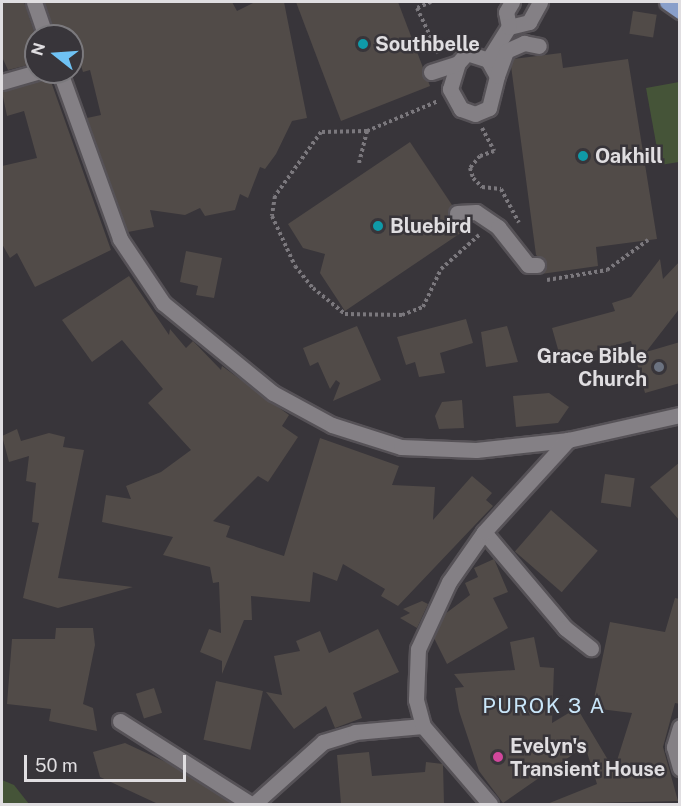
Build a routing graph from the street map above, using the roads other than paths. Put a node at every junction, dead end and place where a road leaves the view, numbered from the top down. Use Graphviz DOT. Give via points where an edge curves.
graph roads {
  1 [pos="34,2"];
  2 [pos="512,2"];
  3 [pos="540,2"];
  4 [pos="667,2"];
  5 [pos="680,11"];
  6 [pos="42,24"];
  7 [pos="509,27"];
  8 [pos="539,46"];
  9 [pos="488,60"];
  10 [pos="24,76"];
  11 [pos="497,76"];
  12 [pos="2,82"];
  13 [pos="64,84"];
  14 [pos="457,213"];
  15 [pos="537,265"];
  16 [pos="680,415"];
  17 [pos="568,440"];
  18 [pos="484,532"];
  19 [pos="591,648"];
  20 [pos="120,721"];
  21 [pos="423,726"];
  22 [pos="680,727"];
  23 [pos="680,768"];
  24 [pos="253,804"];
  25 [pos="490,804"];
  1 -- 6 [label="street"];
  2 -- 7 [label="street" via="506,12"];
  3 -- 7 [label="street" via="529,22"];
  4 -- 5 [label="main road"];
  7 -- 9 [label="street"];
  8 -- 11 [label="street" via="524,43 506,51"];
  9 -- 11 [label="street"];
  9 -- 11 [label="street" via="467,53 444,67 454,101 475,114 489,108"];
  10 -- 12 [label="street"];
  13 -- 17 [label="street" via="126,248 164,303 273,393 332,425 401,447 476,450"];
  14 -- 15 [label="street" via="476,212 498,227 528,265"];
  16 -- 17 [label="street"];
  17 -- 18 [label="street"];
  18 -- 19 [label="street" via="565,628"];
  18 -- 21 [label="street" via="449,582 418,649 416,700"];
  20 -- 24 [label="street"];
  21 -- 24 [label="street" via="355,732 322,742"];
  21 -- 25 [label="street"];
  22 -- 23 [label="street" via="674,747"];
}
